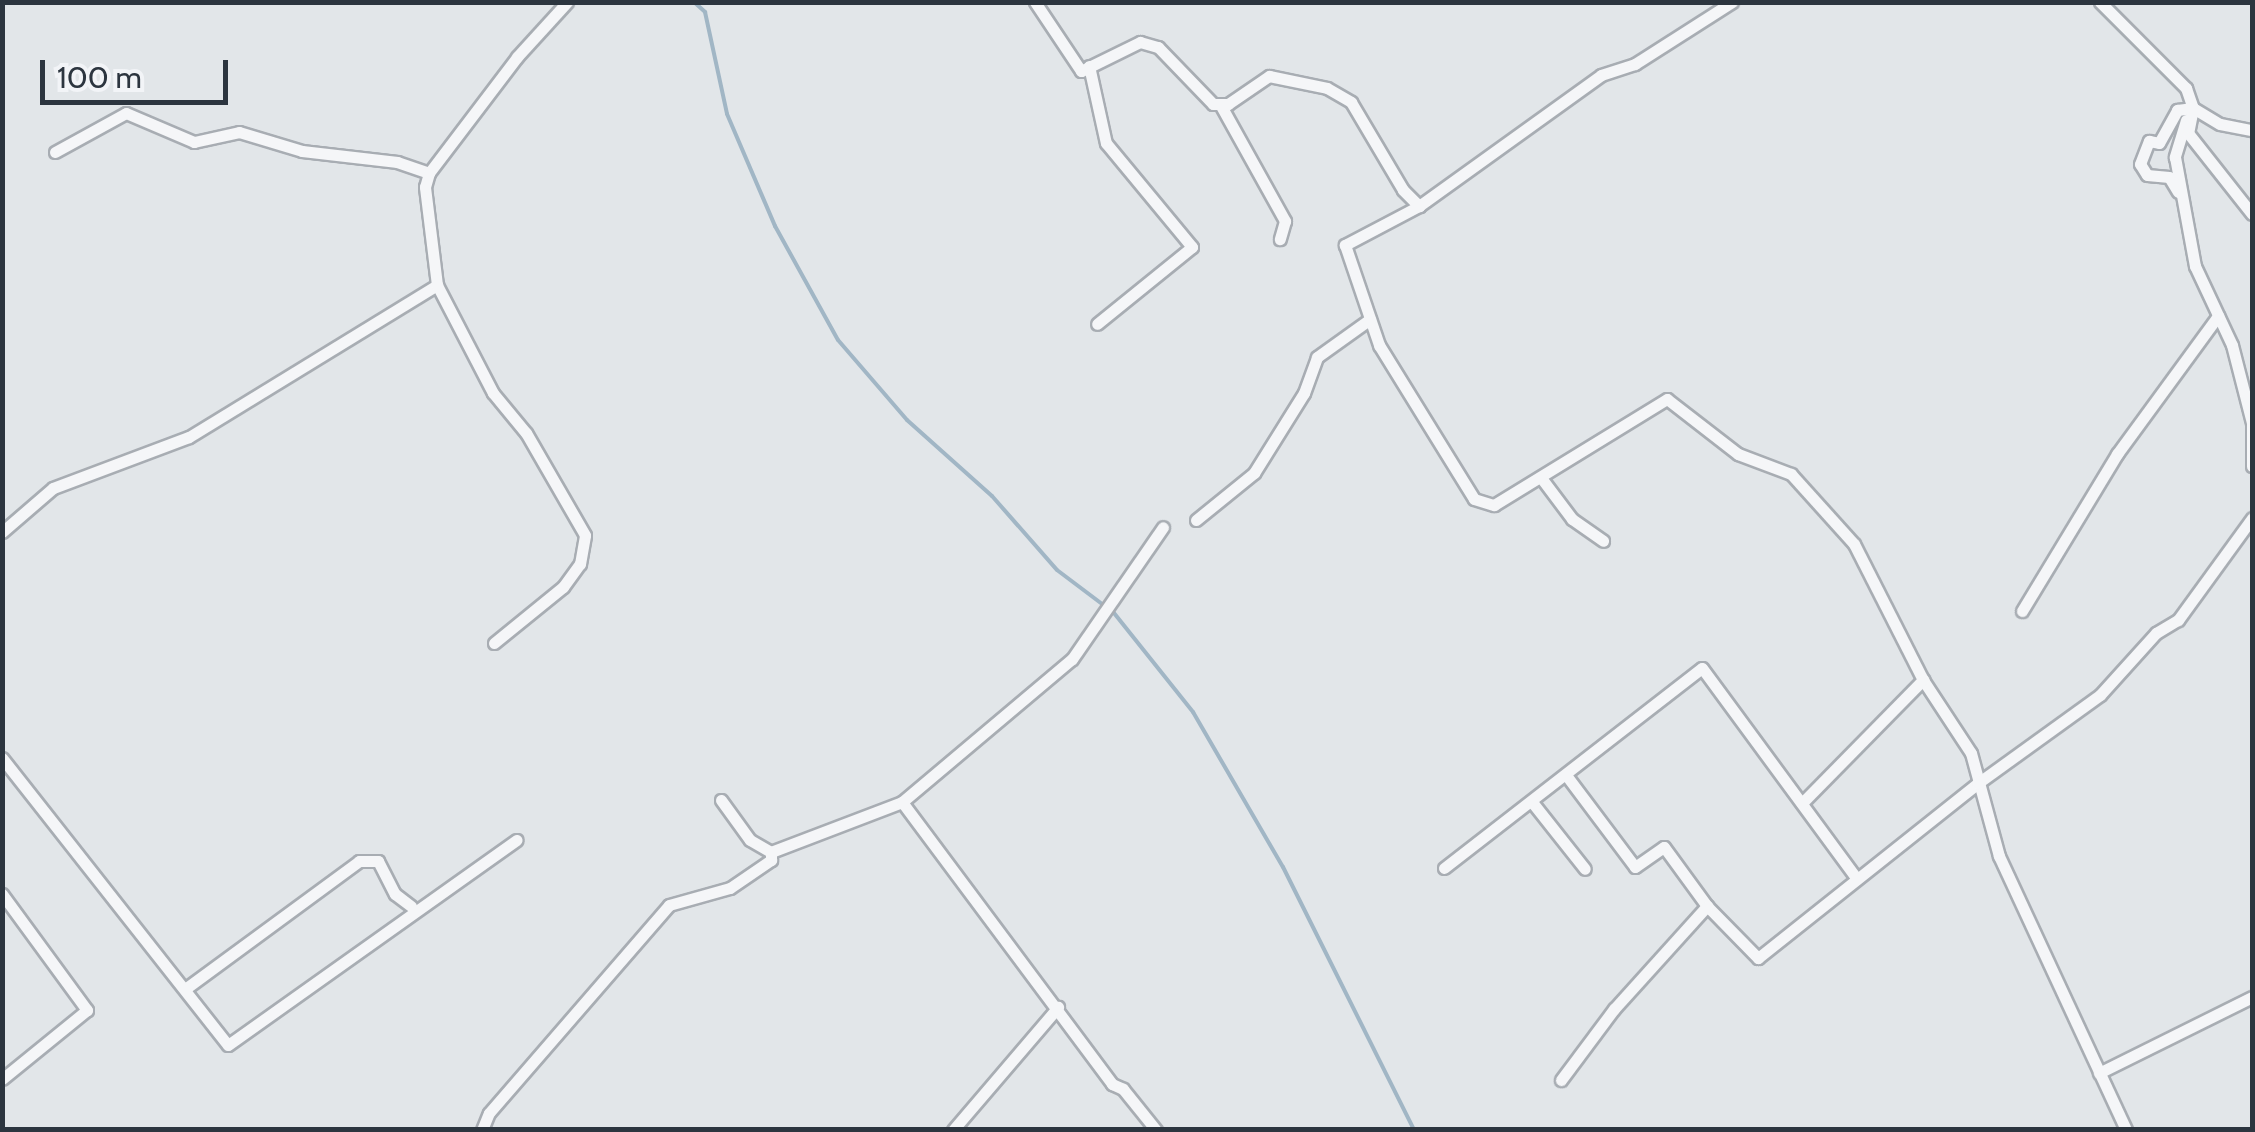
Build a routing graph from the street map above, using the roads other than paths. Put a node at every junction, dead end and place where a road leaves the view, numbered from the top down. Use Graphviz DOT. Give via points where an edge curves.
graph roads {
  1 [pos="568,2"];
  2 [pos="1036,2"];
  3 [pos="1732,2"];
  4 [pos="2100,2"];
  5 [pos="1090,66"];
  6 [pos="1220,104"];
  7 [pos="2194,108"];
  8 [pos="2186,120"];
  9 [pos="2252,130"];
  10 [pos="55,152"];
  11 [pos="429,172"];
  12 [pos="1419,206"];
  13 [pos="2186,209"];
  14 [pos="2252,214"];
  15 [pos="1280,239"];
  16 [pos="437,285"];
  17 [pos="2218,316"];
  18 [pos="1370,319"];
  19 [pos="1096,324"];
  20 [pos="2252,423"];
  21 [pos="2252,466"];
  22 [pos="1542,479"];
  23 [pos="2252,518"];
  24 [pos="1196,520"];
  25 [pos="1164,528"];
  26 [pos="2,532"];
  27 [pos="1603,542"];
  28 [pos="2022,611"];
  29 [pos="494,643"];
  30 [pos="1923,680"];
  31 [pos="2,758"];
  32 [pos="1566,775"];
  33 [pos="1978,783"];
  34 [pos="721,800"];
  35 [pos="902,802"];
  36 [pos="1532,802"];
  37 [pos="1802,803"];
  38 [pos="516,840"];
  39 [pos="771,852"];
  40 [pos="1444,868"];
  41 [pos="1585,868"];
  42 [pos="1856,878"];
  43 [pos="2,894"];
  44 [pos="411,906"];
  45 [pos="1707,906"];
  46 [pos="185,989"];
  47 [pos="2252,997"];
  48 [pos="1058,1008"];
  49 [pos="2099,1073"];
  50 [pos="2,1080"];
  51 [pos="1561,1080"];
  52 [pos="1155,1129"];
  53 [pos="482,1130"];
  54 [pos="953,1130"];
  55 [pos="2126,1130"];
  1 -- 11 [label="street"];
  2 -- 5 [label="street" via="1081,71"];
  3 -- 12 [label="street" via="1635,64 1601,75"];
  4 -- 7 [label="street" via="2186,88"];
  5 -- 6 [label="street" via="1140,42 1158,46"];
  5 -- 19 [label="street" via="1106,143 1192,246"];
  6 -- 12 [label="street" via="1269,76 1327,88 1351,102 1402,190"];
  6 -- 15 [label="street" via="1285,220"];
  7 -- 8 [label="street"];
  7 -- 9 [label="street" via="2220,124"];
  7 -- 13 [label="street" via="2177,110 2159,143 2149,140 2140,164 2146,175 2174,182"];
  8 -- 13 [label="street" via="2175,158"];
  8 -- 14 [label="street" via="2200,150"];
  10 -- 11 [label="street" via="126,112 194,142 239,132 302,151"];
  11 -- 16 [label="street"];
  12 -- 18 [label="street" via="1345,245"];
  13 -- 17 [label="street" via="2195,266"];
  16 -- 26 [label="street" via="189,437 53,488"];
  16 -- 29 [label="street" via="493,393 526,433 585,535 580,564 563,587"];
  17 -- 20 [label="street"];
  17 -- 28 [label="street" via="2118,454"];
  18 -- 22 [label="street" via="1402,389 1474,499 1494,505"];
  18 -- 24 [label="street" via="1317,357 1304,393 1254,473"];
  20 -- 21 [label="street"];
  22 -- 27 [label="street" via="1572,519"];
  22 -- 30 [label="street" via="1666,399 1682,405 1738,454 1792,474 1825,510 1871,571"];
  23 -- 33 [label="street" via="2178,620 2156,632 2100,696"];
  25 -- 35 [label="street" via="1044,688"];
  30 -- 33 [label="street" via="1971,752"];
  30 -- 37 [label="street"];
  31 -- 46 [label="street"];
  32 -- 36 [label="street"];
  32 -- 37 [label="street" via="1702,668"];
  32 -- 45 [label="street" via="1634,867 1664,847"];
  33 -- 42 [label="street"];
  33 -- 49 [label="street" via="1999,856"];
  34 -- 39 [label="street" via="750,840"];
  35 -- 39 [label="street"];
  35 -- 48 [label="street"];
  36 -- 40 [label="street"];
  36 -- 41 [label="street"];
  37 -- 42 [label="street"];
  38 -- 46 [label="street" via="228,1045"];
  39 -- 53 [label="street" via="771,860 730,888 670,905 489,1113"];
  42 -- 45 [label="street" via="1758,958"];
  43 -- 50 [label="street" via="87,1010"];
  44 -- 46 [label="street" via="395,894 378,861 359,861"];
  45 -- 51 [label="street" via="1614,1009"];
  47 -- 49 [label="street"];
  48 -- 52 [label="street" via="1112,1084 1123,1088"];
  48 -- 54 [label="street"];
  49 -- 55 [label="street"];
}
